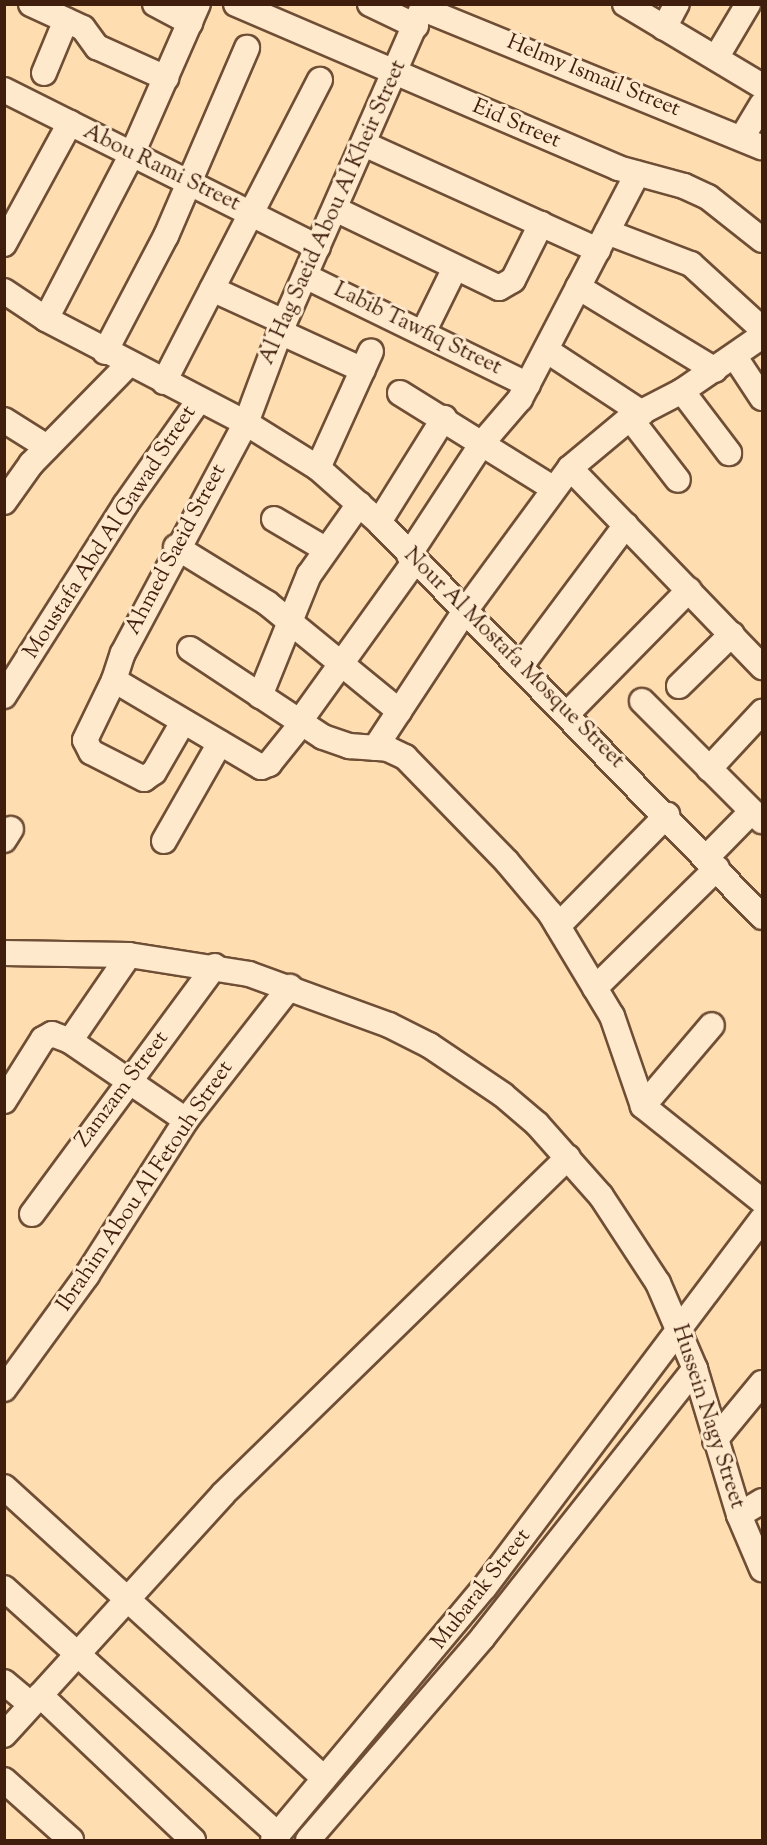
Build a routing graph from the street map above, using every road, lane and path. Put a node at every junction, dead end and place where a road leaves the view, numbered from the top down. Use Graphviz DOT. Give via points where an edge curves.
graph roads {
  1 [pos="155,4"];
  2 [pos="236,4"];
  3 [pos="370,4"];
  4 [pos="625,4"];
  5 [pos="677,4"];
  6 [pos="748,4"];
  7 [pos="31,5"];
  8 [pos="421,13"];
  9 [pos="194,14"];
  10 [pos="66,20"];
  11 [pos="664,28"];
  12 [pos="247,48"];
  13 [pos="716,58"];
  14 [pos="44,73"];
  15 [pos="395,75"];
  16 [pos="166,78"];
  17 [pos="320,80"];
  18 [pos="762,86"];
  19 [pos="7,97"];
  20 [pos="762,104"];
  21 [pos="70,123"];
  22 [pos="753,141"];
  23 [pos="364,144"];
  24 [pos="132,154"];
  25 [pos="637,174"];
  26 [pos="189,182"];
  27 [pos="335,209"];
  28 [pos="251,213"];
  29 [pos="541,224"];
  30 [pos="762,240"];
  31 [pos="602,241"];
  32 [pos="4,244"];
  33 [pos="318,247"];
  34 [pos="455,268"];
  35 [pos="305,276"];
  36 [pos="578,287"];
  37 [pos="212,289"];
  38 [pos="4,291"];
  39 [pos="46,319"];
  40 [pos="282,327"];
  41 [pos="762,329"];
  42 [pos="423,333"];
  43 [pos="762,336"];
  44 [pos="546,350"];
  45 [pos="105,352"];
  46 [pos="725,363"];
  47 [pos="129,364"];
  48 [pos="164,382"];
  49 [pos="528,385"];
  50 [pos="682,391"];
  51 [pos="400,393"];
  52 [pos="762,398"];
  53 [pos="199,400"];
  54 [pos="636,415"];
  55 [pos="444,418"];
  56 [pos="4,420"];
  57 [pos="246,423"];
  58 [pos="483,442"];
  59 [pos="47,447"];
  60 [pos="729,453"];
  61 [pos="318,468"];
  62 [pos="570,468"];
  63 [pos="678,480"];
  64 [pos="554,489"];
  65 [pos="5,500"];
  66 [pos="359,504"];
  67 [pos="274,519"];
  68 [pos="379,522"];
  69 [pos="626,525"];
  70 [pos="176,547"];
  71 [pos="326,549"];
  72 [pos="412,558"];
  73 [pos="689,590"];
  74 [pos="465,611"];
  75 [pos="290,621"];
  76 [pos="732,634"];
  77 [pos="190,650"];
  78 [pos="342,664"];
  79 [pos="520,667"];
  80 [pos="762,667"];
  81 [pos="114,680"];
  82 [pos="679,686"];
  83 [pos="5,695"];
  84 [pos="261,696"];
  85 [pos="642,701"];
  86 [pos="399,711"];
  87 [pos="762,712"];
  88 [pos="567,714"];
  89 [pos="183,722"];
  90 [pos="301,722"];
  91 [pos="220,743"];
  92 [pos="375,748"];
  93 [pos="710,769"];
  94 [pos="666,814"];
  95 [pos="757,816"];
  96 [pos="164,841"];
  97 [pos="712,862"];
  98 [pos="762,917"];
  99 [pos="558,926"];
  100 [pos="4,953"];
  101 [pos="129,955"];
  102 [pos="215,966"];
  103 [pos="290,987"];
  104 [pos="595,988"];
  105 [pos="712,1025"];
  106 [pos="70,1041"];
  107 [pos="130,1081"];
  108 [pos="4,1101"];
  109 [pos="643,1106"];
  110 [pos="186,1120"];
  111 [pos="568,1157"];
  112 [pos="762,1201"];
  113 [pos="32,1214"];
  114 [pos="762,1219"];
  115 [pos="681,1331"];
  116 [pos="695,1369"];
  117 [pos="762,1383"];
  118 [pos="4,1389"];
  119 [pos="715,1440"];
  120 [pos="4,1487"];
  121 [pos="762,1501"];
  122 [pos="739,1515"];
  123 [pos="762,1569"];
  124 [pos="4,1588"];
  125 [pos="129,1598"];
  126 [pos="460,1618"];
  127 [pos="483,1637"];
  128 [pos="79,1653"];
  129 [pos="4,1682"];
  130 [pos="36,1700"];
  131 [pos="4,1735"];
  132 [pos="324,1778"];
  133 [pos="4,1780"];
  134 [pos="275,1838"];
  135 [pos="71,1840"];
  136 [pos="193,1840"];
  137 [pos="308,1840"];
  1 -- 9 [label="street"];
  2 -- 15 [label="street, Eid Street"];
  3 -- 8 [label="street, Helmy Ismail Street"];
  4 -- 11 [label="street"];
  5 -- 11 [label="street"];
  6 -- 13 [label="street"];
  7 -- 10 [label="street"];
  8 -- 15 [label="street, Al Hag Saeid Abou Al Kheir Street"];
  8 -- 22 [label="street, Helmy Ismail Street"];
  9 -- 16 [label="street"];
  10 -- 14 [label="street"];
  10 -- 16 [label="street" via="83,28 97,47"];
  11 -- 13 [label="street"];
  12 -- 26 [label="street"];
  13 -- 18 [label="street"];
  15 -- 23 [label="street, Al Hag Saeid Abou Al Kheir Street"];
  15 -- 25 [label="street, Eid Street"];
  16 -- 24 [label="street"];
  17 -- 28 [label="street"];
  19 -- 21 [label="street, Abou Rami Street"];
  20 -- 22 [label="street"];
  21 -- 24 [label="street, Abou Rami Street"];
  21 -- 32 [label="street"];
  23 -- 27 [label="street, Al Hag Saeid Abou Al Kheir Street"];
  23 -- 29 [label="street"];
  24 -- 26 [label="street, Abou Rami Street"];
  24 -- 39 [label="street"];
  25 -- 30 [label="street, Eid Street" via="684,186 708,197"];
  25 -- 31 [label="street"];
  26 -- 28 [label="street, Abou Rami Street"];
  26 -- 45 [label="street" via="166,236"];
  27 -- 33 [label="street, Al Hag Saeid Abou Al Kheir Street"];
  27 -- 34 [label="street"];
  28 -- 33 [label="street, Abou Rami Street"];
  28 -- 37 [label="street"];
  29 -- 31 [label="street"];
  29 -- 34 [label="street" via="507,285 499,288"];
  31 -- 36 [label="street"];
  31 -- 41 [label="street" via="691,264"];
  33 -- 35 [label="street, Al Hag Saeid Abou Al Kheir Street"];
  34 -- 42 [label="street"];
  35 -- 40 [label="street, Al Hag Saeid Abou Al Kheir Street"];
  35 -- 42 [label="street, Labib Tawfiq Street"];
  36 -- 44 [label="street"];
  36 -- 46 [label="street"];
  37 -- 40 [label="street"];
  37 -- 48 [label="street"];
  38 -- 39 [label="street, Nour Al Mostafa Mosque Street"];
  39 -- 45 [label="street, Nour Al Mostafa Mosque Street"];
  40 -- 57 [label="street, Al Hag Saeid Abou Al Kheir Street"];
  40 -- 61 [label="street" via="367,361"];
  42 -- 49 [label="street, Labib Tawfiq Street"];
  43 -- 46 [label="street"];
  44 -- 49 [label="street"];
  44 -- 54 [label="street"];
  45 -- 47 [label="street, Nour Al Mostafa Mosque Street"];
  46 -- 50 [label="street"];
  46 -- 52 [label="street"];
  47 -- 48 [label="street, Nour Al Mostafa Mosque Street"];
  47 -- 59 [label="street"];
  48 -- 53 [label="street, Nour Al Mostafa Mosque Street"];
  49 -- 58 [label="street"];
  50 -- 54 [label="street"];
  50 -- 60 [label="street"];
  51 -- 55 [label="street"];
  53 -- 57 [label="street, Nour Al Mostafa Mosque Street"];
  53 -- 83 [label="street, Moustafa Abd Al Gawad Street" via="125,505"];
  54 -- 62 [label="street"];
  54 -- 63 [label="street"];
  55 -- 58 [label="street"];
  55 -- 68 [label="street"];
  56 -- 59 [label="street"];
  57 -- 61 [label="street, Nour Al Mostafa Mosque Street"];
  57 -- 70 [label="street, Ahmed Saeid Street"];
  58 -- 64 [label="street"];
  58 -- 72 [label="street"];
  59 -- 65 [label="street"];
  61 -- 66 [label="street, Nour Al Mostafa Mosque Street"];
  62 -- 64 [label="street"];
  62 -- 69 [label="street"];
  64 -- 74 [label="street"];
  66 -- 68 [label="street, Nour Al Mostafa Mosque Street"];
  66 -- 71 [label="street"];
  67 -- 71 [label="street"];
  68 -- 72 [label="street, Nour Al Mostafa Mosque Street"];
  69 -- 73 [label="street"];
  69 -- 79 [label="street"];
  70 -- 75 [label="street"];
  70 -- 81 [label="street, Ahmed Saeid Street" via="123,653"];
  71 -- 75 [label="street" via="309,575"];
  72 -- 74 [label="street, Nour Al Mostafa Mosque Street"];
  72 -- 78 [label="street"];
  73 -- 76 [label="street"];
  73 -- 88 [label="street"];
  74 -- 79 [label="street, Nour Al Mostafa Mosque Street"];
  74 -- 86 [label="street"];
  75 -- 78 [label="street"];
  75 -- 84 [label="street"];
  76 -- 80 [label="street"];
  76 -- 82 [label="street"];
  77 -- 84 [label="street"];
  78 -- 86 [label="street"];
  78 -- 90 [label="street"];
  79 -- 88 [label="street, Nour Al Mostafa Mosque Street"];
  81 -- 89 [label="street"];
  81 -- 89 [label="street, Ahmed Saeid Street" via="86,733 91,752 144,779 154,772"];
  84 -- 90 [label="street"];
  85 -- 93 [label="street"];
  86 -- 92 [label="street"];
  87 -- 93 [label="street"];
  88 -- 94 [label="street, Nour Al Mostafa Mosque Street"];
  89 -- 91 [label="street"];
  90 -- 91 [label="street" via="265,766 257,766"];
  90 -- 92 [label="street" via="336,743"];
  91 -- 96 [label="street"];
  92 -- 99 [label="street" via="388,749 405,758 507,862"];
  93 -- 95 [label="street"];
  94 -- 97 [label="street, Nour Al Mostafa Mosque Street"];
  94 -- 99 [label="street"];
  95 -- 97 [label="street"];
  97 -- 98 [label="street, Nour Al Mostafa Mosque Street"];
  97 -- 104 [label="street"];
  99 -- 104 [label="street"];
  100 -- 101 [label="street, Hussein Nagy Street"];
  101 -- 102 [label="street, Hussein Nagy Street"];
  101 -- 106 [label="street"];
  102 -- 103 [label="street, Hussein Nagy Street"];
  102 -- 107 [label="street, Zamzam Street"];
  103 -- 110 [label="street, Ibrahim Abou Al Fetouh Street"];
  103 -- 111 [label="street, Hussein Nagy Street" via="389,1025 467,1068 537,1124"];
  104 -- 109 [label="street" via="618,1029"];
  105 -- 109 [label="street"];
  106 -- 107 [label="street"];
  106 -- 108 [label="street" via="52,1034 43,1039"];
  107 -- 110 [label="street"];
  107 -- 113 [label="street, Zamzam Street"];
  109 -- 112 [label="street"];
  110 -- 118 [label="street, Ibrahim Abou Al Fetouh Street" via="87,1275"];
  111 -- 115 [label="street, Hussein Nagy Street" via="631,1238"];
  111 -- 125 [label="street" via="223,1494"];
  114 -- 115 [label="street, Mubarak Street"];
  115 -- 116 [label="street, Hussein Nagy Street"];
  115 -- 126 [label="street, Mubarak Street"];
  116 -- 119 [label="street, Hussein Nagy Street"];
  116 -- 127 [label="street, Mubarak Street"];
  117 -- 119 [label="street"];
  119 -- 122 [label="street, Hussein Nagy Street"];
  120 -- 125 [label="street"];
  121 -- 122 [label="street"];
  122 -- 123 [label="street, Hussein Nagy Street"];
  124 -- 128 [label="street"];
  125 -- 128 [label="street"];
  125 -- 132 [label="street"];
  126 -- 127 [label="street"];
  126 -- 132 [label="street, Mubarak Street"];
  127 -- 137 [label="street, Mubarak Street"];
  128 -- 130 [label="street"];
  128 -- 134 [label="street"];
  129 -- 130 [label="street"];
  130 -- 131 [label="street"];
  130 -- 136 [label="street"];
  132 -- 134 [label="street, Mubarak Street"];
  133 -- 135 [label="street"];
}
